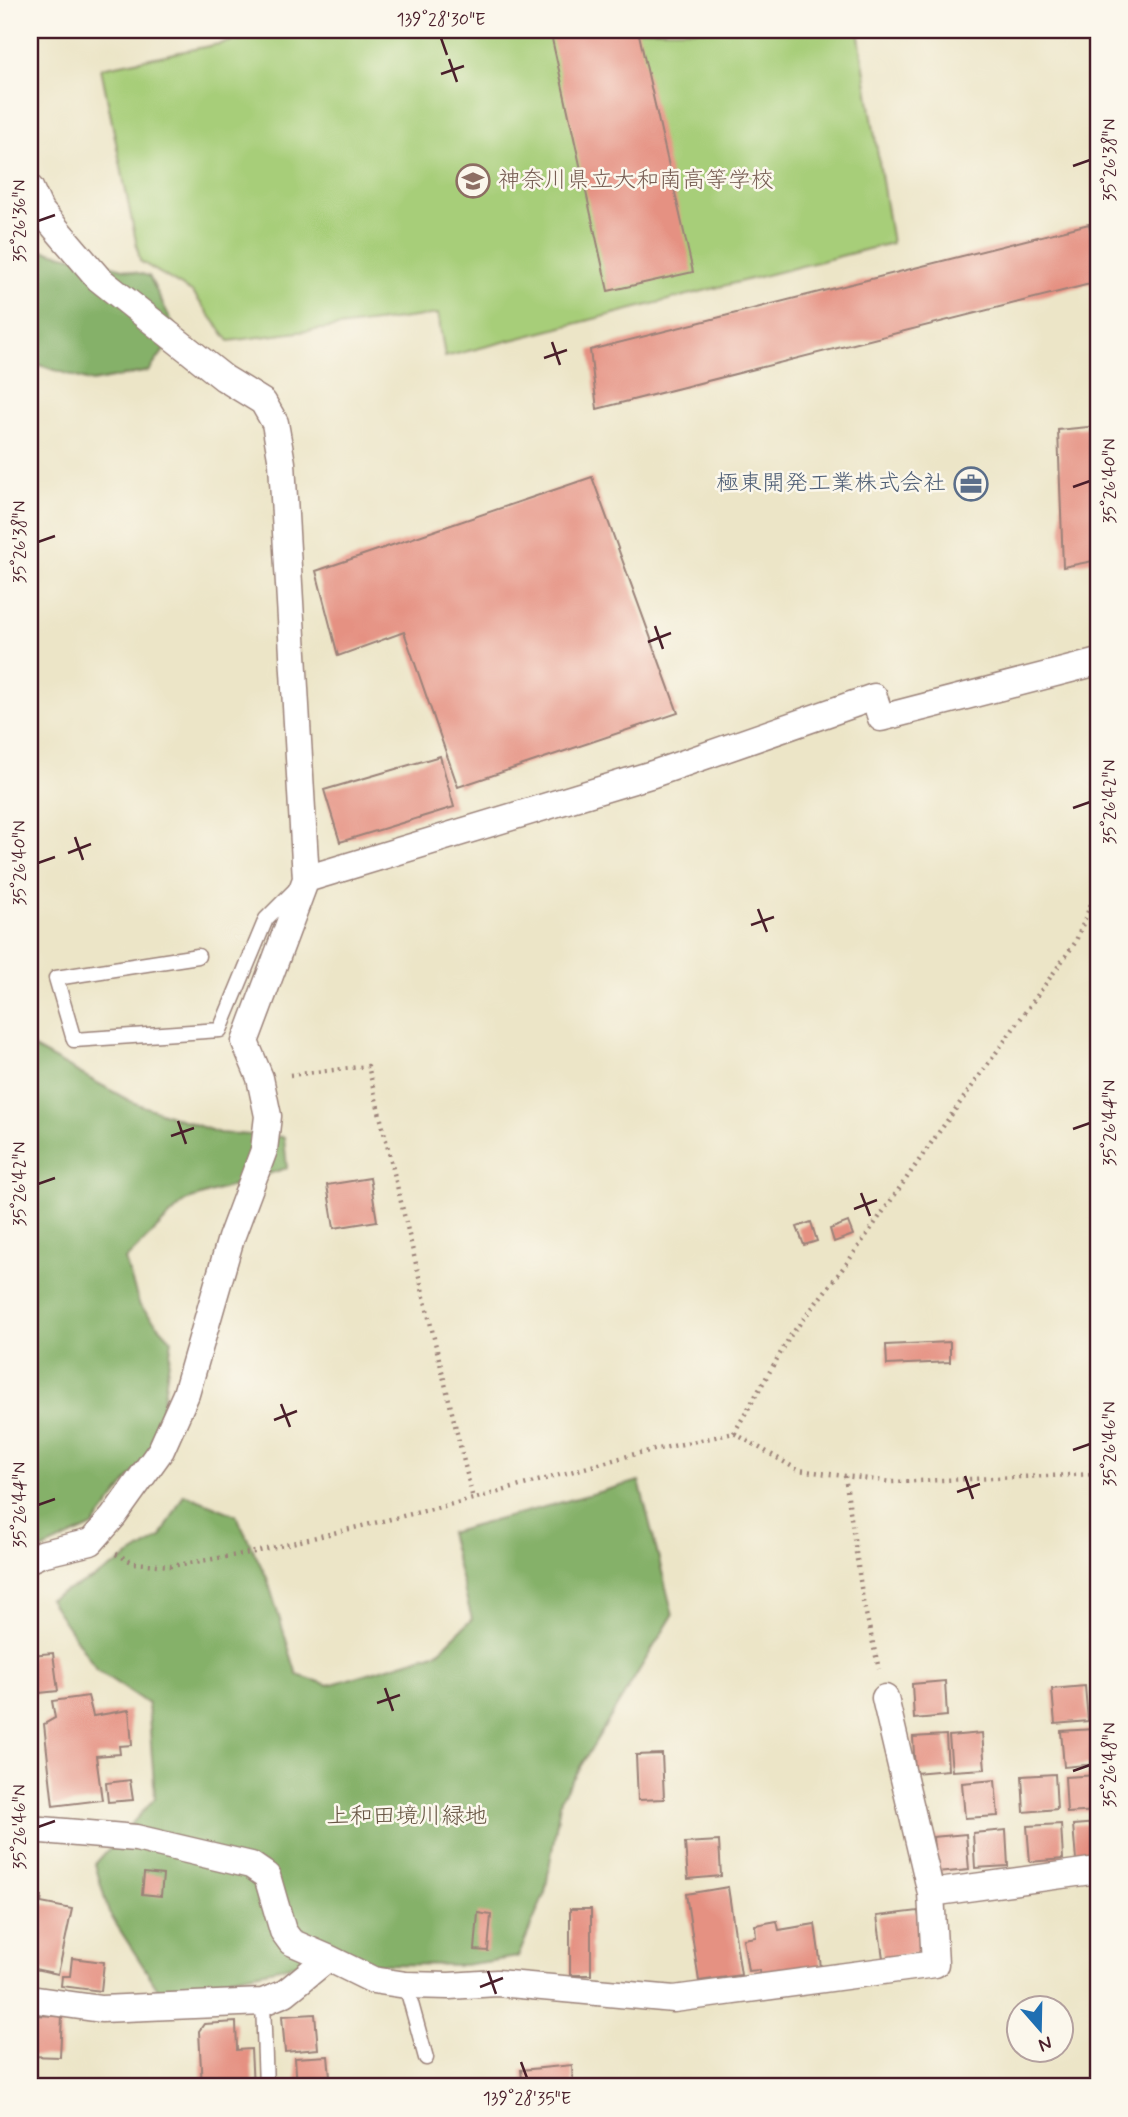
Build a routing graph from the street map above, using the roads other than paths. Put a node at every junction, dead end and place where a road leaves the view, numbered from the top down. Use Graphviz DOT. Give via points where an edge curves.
graph roads {
  1 [pos="30,188"];
  2 [pos="1098,662"];
  3 [pos="306,879"];
  4 [pos="198,956"];
  5 [pos="30,1559"];
  6 [pos="885,1698"];
  7 [pos="30,1829"];
  8 [pos="1098,1870"];
  9 [pos="931,1893"];
  10 [pos="328,1958"];
  11 [pos="406,1985"];
  12 [pos="30,1999"];
  13 [pos="263,2002"];
  14 [pos="426,2058"];
  15 [pos="267,2087"];
  1 -- 3 [label="street" via="40,210 99,279 263,402 275,423 282,463"];
  2 -- 3 [label="street" via="881,718 874,697 653,774"];
  3 -- 4 [label="lane" via="266,919 220,1030 74,1040 56,978"];
  3 -- 5 [label="street" via="245,1042 260,1078 268,1116 264,1150 231,1238 186,1394 161,1450 91,1542"];
  6 -- 9 [label="street"];
  7 -- 10 [label="street" via="136,1838 251,1865 267,1875 283,1931 291,1942"];
  8 -- 9 [label="street"];
  9 -- 11 [label="street" via="935,1964 674,1999 497,1983"];
  10 -- 11 [label="street" via="373,1980"];
  10 -- 13 [label="street" via="285,1993"];
  11 -- 14 [label="lane"];
  12 -- 13 [label="street" via="101,2008"];
  13 -- 15 [label="lane"];
}
